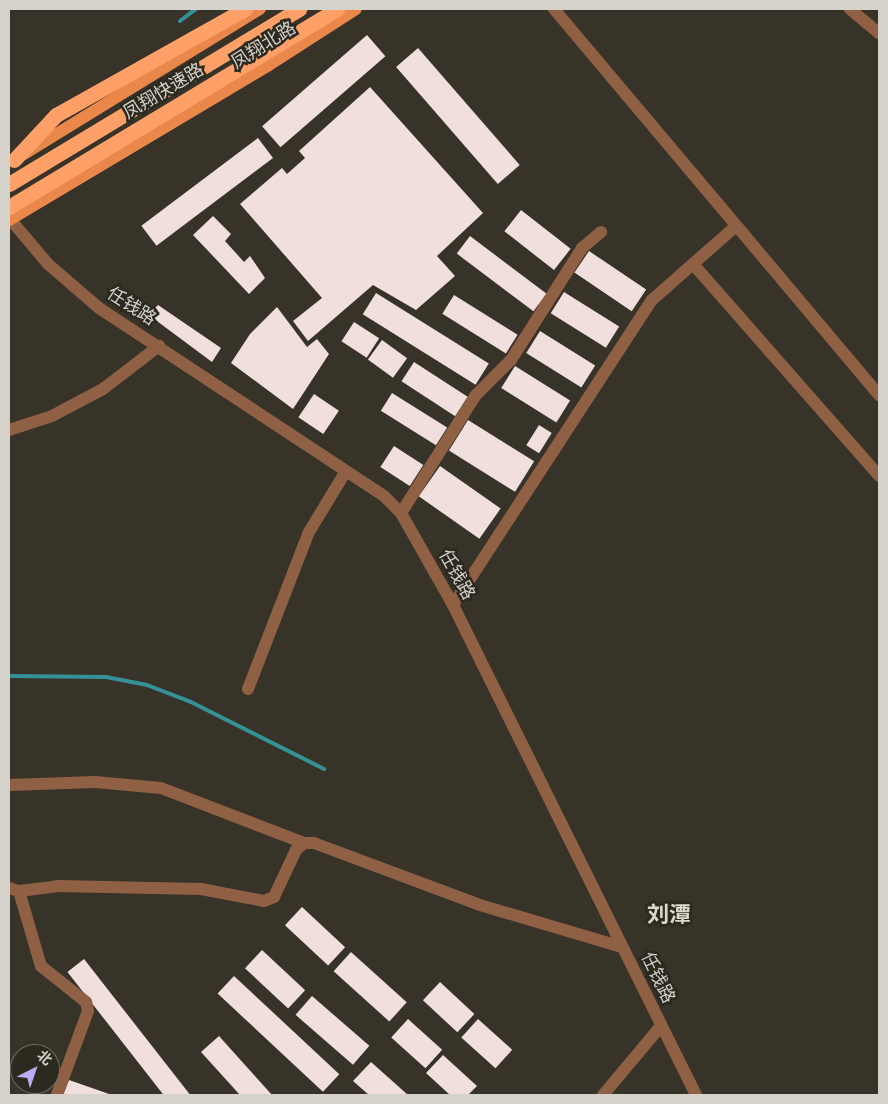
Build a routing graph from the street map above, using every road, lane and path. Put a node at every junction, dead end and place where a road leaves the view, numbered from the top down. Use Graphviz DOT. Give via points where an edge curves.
graph roads {
  1 [pos="245,9"];
  2 [pos="260,9"];
  3 [pos="299,9"];
  4 [pos="337,9"];
  5 [pos="356,9"];
  6 [pos="554,9"];
  7 [pos="850,9"];
  8 [pos="879,33"];
  9 [pos="11,162"];
  10 [pos="9,184"];
  11 [pos="9,215"];
  12 [pos="736,226"];
  13 [pos="601,232"];
  14 [pos="693,264"];
  15 [pos="159,346"];
  16 [pos="879,395"];
  17 [pos="9,430"];
  18 [pos="346,471"];
  19 [pos="879,476"];
  20 [pos="401,513"];
  21 [pos="453,605"];
  22 [pos="248,689"];
  23 [pos="9,785"];
  24 [pos="304,843"];
  25 [pos="14,890"];
  26 [pos="622,947"];
  27 [pos="661,1026"];
  28 [pos="57,1095"];
  29 [pos="603,1095"];
  30 [pos="696,1095"];
  1 -- 9 [label="highway" via="56,114"];
  2 -- 9 [label="main road, 凤翔北路"];
  3 -- 10 [label="highway, 凤翔快速路, bridge"];
  4 -- 11 [label="highway, 凤翔快速路, bridge"];
  5 -- 11 [label="main road, 凤翔北路" via="269,65"];
  6 -- 12 [label="street"];
  7 -- 8 [label="street"];
  11 -- 15 [label="street, 任钱路" via="48,264 99,308"];
  12 -- 14 [label="street"];
  12 -- 16 [label="street"];
  13 -- 20 [label="street" via="582,248 511,360 476,395"];
  14 -- 19 [label="street"];
  14 -- 21 [label="street" via="652,300"];
  15 -- 17 [label="street" via="103,389 52,416"];
  15 -- 18 [label="street, 任钱路"];
  18 -- 20 [label="street, 任钱路" via="384,496"];
  18 -- 22 [label="street" via="309,532"];
  20 -- 21 [label="street, 任钱路"];
  21 -- 26 [label="street, 任钱路"];
  23 -- 24 [label="street" via="95,782 161,788"];
  24 -- 25 [label="street" via="296,850 274,897 264,901 201,888 56,886"];
  24 -- 26 [label="street" via="314,843 480,905"];
  25 -- 28 [label="street" via="41,966 86,1002 88,1011"];
  26 -- 27 [label="street, 任钱路"];
  27 -- 29 [label="street"];
  27 -- 30 [label="street, 任钱路"];
}
